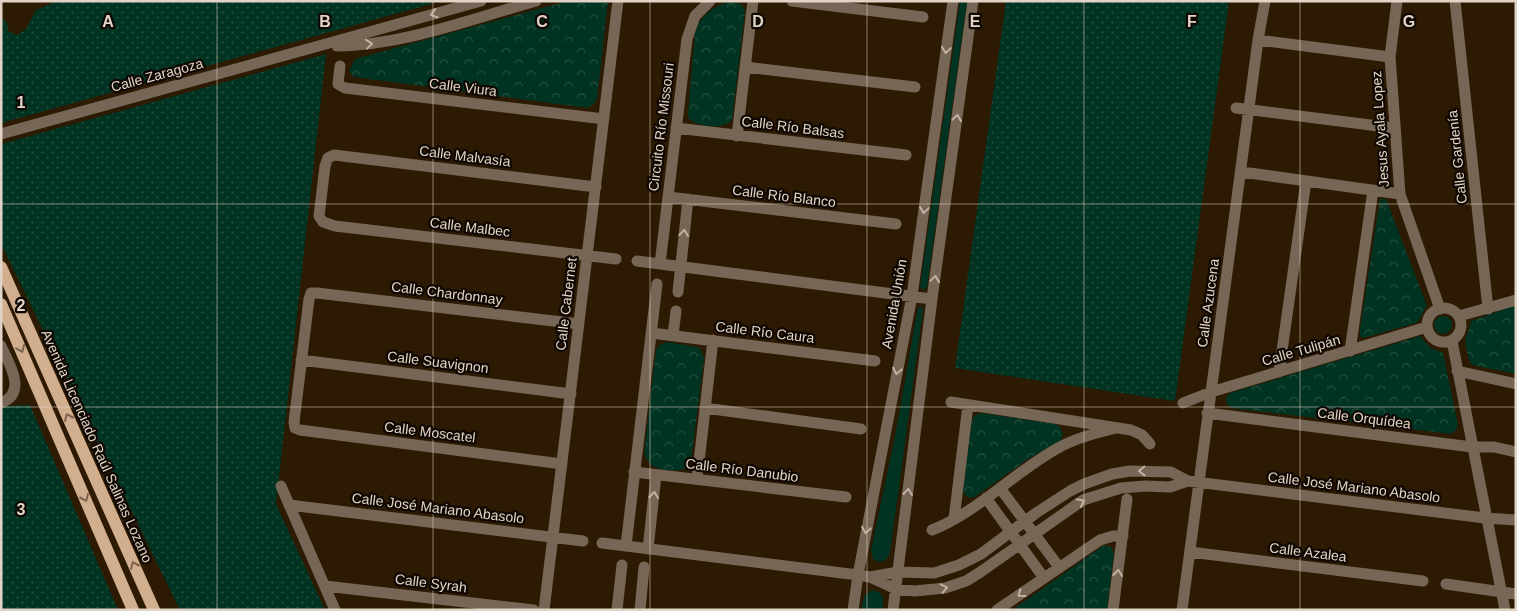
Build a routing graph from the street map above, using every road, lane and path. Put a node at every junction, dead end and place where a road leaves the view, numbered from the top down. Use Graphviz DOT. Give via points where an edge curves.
graph roads {
  1 [pos="481,1"];
  2 [pos="536,1"];
  3 [pos="618,1"];
  4 [pos="710,1"];
  5 [pos="753,1"];
  6 [pos="792,1"];
  7 [pos="953,1"];
  8 [pos="973,1"];
  9 [pos="1265,1"];
  10 [pos="1398,1"];
  11 [pos="1455,1"];
  12 [pos="923,17"];
  13 [pos="1258,40"];
  14 [pos="320,46"];
  15 [pos="1390,57"];
  16 [pos="340,66"];
  17 [pos="746,67"];
  18 [pos="915,87"];
  19 [pos="1236,108"];
  20 [pos="1249,110"];
  21 [pos="604,119"];
  22 [pos="676,128"];
  23 [pos="1394,128"];
  24 [pos="1,134"];
  25 [pos="737,136"];
  26 [pos="906,155"];
  27 [pos="1242,172"];
  28 [pos="1306,181"];
  29 [pos="596,187"];
  30 [pos="1373,190"];
  31 [pos="1400,194"];
  32 [pos="668,197"];
  33 [pos="688,200"];
  34 [pos="322,222"];
  35 [pos="896,224"];
  36 [pos="587,256"];
  37 [pos="616,259"];
  38 [pos="637,261"];
  39 [pos="660,264"];
  40 [pos="680,266"];
  41 [pos="1,267"];
  42 [pos="657,284"];
  43 [pos="678,292"];
  44 [pos="912,296"];
  45 [pos="932,299"];
  46 [pos="1516,300"];
  47 [pos="1,304"];
  48 [pos="1440,309"];
  49 [pos="1488,309"];
  50 [pos="676,311"];
  51 [pos="1459,316"];
  52 [pos="579,324"];
  53 [pos="1427,327"];
  54 [pos="651,332"];
  55 [pos="673,336"];
  56 [pos="713,340"];
  57 [pos="1452,341"];
  58 [pos="1,346"];
  59 [pos="1350,351"];
  60 [pos="301,360"];
  61 [pos="875,361"];
  62 [pos="1457,371"];
  63 [pos="1279,372"];
  64 [pos="1516,384"];
  65 [pos="1211,392"];
  66 [pos="570,394"];
  67 [pos="951,402"];
  68 [pos="1,403"];
  69 [pos="1183,403"];
  70 [pos="968,405"];
  71 [pos="705,408"];
  72 [pos="1208,413"];
  73 [pos="1116,428"];
  74 [pos="861,429"];
  75 [pos="1150,444"];
  76 [pos="1472,447"];
  77 [pos="1516,452"];
  78 [pos="562,464"];
  79 [pos="634,472"];
  80 [pos="656,474"];
  81 [pos="697,480"];
  82 [pos="1193,482"];
  83 [pos="281,486"];
  84 [pos="1000,488"];
  85 [pos="846,497"];
  86 [pos="986,498"];
  87 [pos="1127,499"];
  88 [pos="289,505"];
  89 [pos="1486,518"];
  90 [pos="954,519"];
  91 [pos="1516,520"];
  92 [pos="1025,522"];
  93 [pos="932,530"];
  94 [pos="1011,532"];
  95 [pos="1034,534"];
  96 [pos="1122,536"];
  97 [pos="553,537"];
  98 [pos="583,541"];
  99 [pos="602,543"];
  100 [pos="1020,545"];
  101 [pos="626,546"];
  102 [pos="648,549"];
  103 [pos="1190,552"];
  104 [pos="622,565"];
  105 [pos="959,566"];
  106 [pos="644,567"];
  107 [pos="1059,567"];
  108 [pos="898,572"];
  109 [pos="858,575"];
  110 [pos="870,577"];
  111 [pos="1044,578"];
  112 [pos="966,581"];
  113 [pos="1423,581"];
  114 [pos="1446,584"];
  115 [pos="325,586"];
  116 [pos="896,589"];
  117 [pos="1501,592"];
  118 [pos="1516,594"];
  119 [pos="133,610"];
  120 [pos="154,610"];
  121 [pos="335,610"];
  122 [pos="534,610"];
  123 [pos="544,610"];
  124 [pos="617,610"];
  125 [pos="640,610"];
  126 [pos="853,610"];
  127 [pos="893,610"];
  128 [pos="997,610"];
  129 [pos="1113,610"];
  130 [pos="1182,610"];
  131 [pos="1505,610"];
  1 -- 14 [label="street, Calle Zaragoza, one-way"];
  14 -- 2 [label="street, Calle Zaragoza, one-way" via="390,41"];
  3 -- 21 [label="street, Calle Cabernet"];
  4 -- 22 [label="street, Circuito Río Missouri" via="695,16 689,29"];
  5 -- 17 [label="street"];
  6 -- 12 [label="street"];
  7 -- 44 [label="street, Avenida Unión, one-way"];
  45 -- 8 [label="street, one-way"];
  9 -- 13 [label="street, Calle Azucena"];
  10 -- 15 [label="street, Jesus Ayala Lopez"];
  11 -- 49 [label="street, Calle Gardenía"];
  13 -- 15 [label="street"];
  13 -- 20 [label="street, Calle Azucena"];
  14 -- 24 [label="street, Calle Zaragoza"];
  15 -- 23 [label="street, Jesus Ayala Lopez"];
  16 -- 21 [label="street, Calle Viura" via="338,84 344,88"];
  17 -- 18 [label="street"];
  17 -- 25 [label="street"];
  19 -- 20 [label="street"];
  20 -- 23 [label="street"];
  20 -- 27 [label="street, Calle Azucena"];
  21 -- 29 [label="street, Calle Cabernet"];
  22 -- 25 [label="street, Calle Río Balsas"];
  22 -- 32 [label="street, Circuito Río Missouri"];
  23 -- 31 [label="street, Jesus Ayala Lopez"];
  25 -- 26 [label="street, Calle Río Balsas"];
  27 -- 28 [label="street"];
  27 -- 65 [label="street, Calle Azucena"];
  28 -- 30 [label="street"];
  28 -- 63 [label="street"];
  29 -- 34 [label="street, Calle Malvasía" via="330,156 323,175 319,212"];
  29 -- 36 [label="street, Calle Cabernet"];
  30 -- 31 [label="street"];
  30 -- 59 [label="street"];
  31 -- 48 [label="street, Jesus Ayala Lopez"];
  32 -- 33 [label="street, Calle Río Blanco"];
  32 -- 39 [label="street, Circuito Río Missouri"];
  33 -- 35 [label="street, Calle Río Blanco"];
  40 -- 33 [label="street, one-way"];
  34 -- 36 [label="street, Calle Malbec"];
  36 -- 37 [label="street, Calle Malbec"];
  36 -- 52 [label="street, Calle Cabernet"];
  38 -- 39 [label="street"];
  39 -- 40 [label="street"];
  40 -- 43 [label="street"];
  40 -- 44 [label="street"];
  120 -- 41 [label="main road, Avenida Licenciado Raúl Salinas Lozano, one-way"];
  42 -- 54 [label="street"];
  44 -- 45 [label="street"];
  44 -- 109 [label="street, Avenida Unión, one-way"];
  108 -- 45 [label="street, one-way"];
  46 -- 49 [label="street"];
  47 -- 119 [label="main road, one-way"];
  48 -- 51 [label="street" via="1451,310"];
  48 -- 53 [label="street" via="1429,317"];
  49 -- 51 [label="street"];
  50 -- 55 [label="street"];
  51 -- 57 [label="street" via="1461,327"];
  52 -- 60 [label="street, Calle Chardonnay" via="311,293"];
  52 -- 66 [label="street, Calle Cabernet"];
  53 -- 57 [label="street" via="1436,340"];
  53 -- 59 [label="street, Calle Tulipán"];
  54 -- 55 [label="street, Calle Río Caura"];
  54 -- 79 [label="street"];
  55 -- 56 [label="street, Calle Río Caura"];
  56 -- 61 [label="street, Calle Río Caura"];
  56 -- 71 [label="street"];
  57 -- 62 [label="street"];
  58 -- 68 [label="street" via="16,378 15,391"];
  59 -- 63 [label="street, Calle Tulipán"];
  60 -- 66 [label="street, Calle Suavignon"];
  60 -- 78 [label="street, Calle Moscatel" via="295,428"];
  62 -- 64 [label="street"];
  62 -- 76 [label="street"];
  63 -- 65 [label="street, Calle Tulipán"];
  65 -- 69 [label="street, Calle Tulipán"];
  65 -- 72 [label="street, Calle Azucena"];
  66 -- 78 [label="street, Calle Cabernet"];
  67 -- 70 [label="street"];
  70 -- 73 [label="street"];
  70 -- 90 [label="street"];
  71 -- 74 [label="street"];
  71 -- 81 [label="street"];
  72 -- 76 [label="street, Calle Orquídea"];
  72 -- 82 [label="street, Calle Azucena"];
  73 -- 75 [label="street" via="1137,432"];
  73 -- 84 [label="street" via="1057,448"];
  76 -- 77 [label="street, Calle Orquídea"];
  76 -- 89 [label="street"];
  78 -- 97 [label="street, Calle Cabernet"];
  79 -- 80 [label="street, Calle Río Danubio"];
  79 -- 101 [label="street"];
  80 -- 81 [label="street, Calle Río Danubio"];
  102 -- 80 [label="street, one-way"];
  81 -- 85 [label="street, Calle Río Danubio"];
  82 -- 89 [label="street, Calle José Mariano Abasolo"];
  82 -- 92 [label="street, Calle José Mariano Abasolo, one-way" via="1171,472 1112,474 1070,491"];
  95 -- 82 [label="street, Calle José Mariano Abasolo, one-way" via="1083,500 1102,493 1133,486 1170,487"];
  82 -- 103 [label="street, Calle Azucena"];
  83 -- 88 [label="street"];
  84 -- 86 [label="street"];
  84 -- 92 [label="street"];
  86 -- 90 [label="street"];
  86 -- 94 [label="street"];
  87 -- 96 [label="street"];
  88 -- 97 [label="street, Calle José Mariano Abasolo"];
  88 -- 115 [label="street"];
  89 -- 91 [label="street, Calle José Mariano Abasolo"];
  89 -- 117 [label="street"];
  90 -- 93 [label="street"];
  92 -- 94 [label="street, Calle José Mariano Abasolo"];
  92 -- 95 [label="street"];
  94 -- 100 [label="street"];
  94 -- 105 [label="street, Calle José Mariano Abasolo"];
  95 -- 100 [label="street, Calle José Mariano Abasolo"];
  95 -- 107 [label="street"];
  96 -- 107 [label="street" via="1100,540"];
  129 -- 96 [label="street, one-way"];
  97 -- 98 [label="street, Calle José Mariano Abasolo"];
  97 -- 123 [label="street, Calle Cabernet"];
  99 -- 101 [label="street, Calle José Mariano Abasolo"];
  100 -- 111 [label="street"];
  100 -- 112 [label="street, Calle José Mariano Abasolo"];
  101 -- 102 [label="street, Calle José Mariano Abasolo"];
  102 -- 109 [label="street, Calle José Mariano Abasolo"];
  103 -- 113 [label="street, Calle Azalea"];
  103 -- 130 [label="street, Calle Azucena"];
  104 -- 124 [label="street"];
  105 -- 108 [label="street, Calle José Mariano Abasolo" via="934,573"];
  105 -- 112 [label="street"];
  106 -- 125 [label="street"];
  107 -- 111 [label="street"];
  108 -- 110 [label="street, Calle José Mariano Abasolo"];
  108 -- 116 [label="street"];
  109 -- 110 [label="street, Calle José Mariano Abasolo"];
  109 -- 126 [label="street, Avenida Unión"];
  110 -- 116 [label="street, Calle José Mariano Abasolo"];
  111 -- 128 [label="street, one-way"];
  116 -- 112 [label="street, Calle José Mariano Abasolo, one-way" via="934,590"];
  114 -- 117 [label="street"];
  115 -- 121 [label="street"];
  115 -- 122 [label="street, Calle Syrah"];
  116 -- 127 [label="street"];
  117 -- 118 [label="street"];
  117 -- 131 [label="street"];
}
